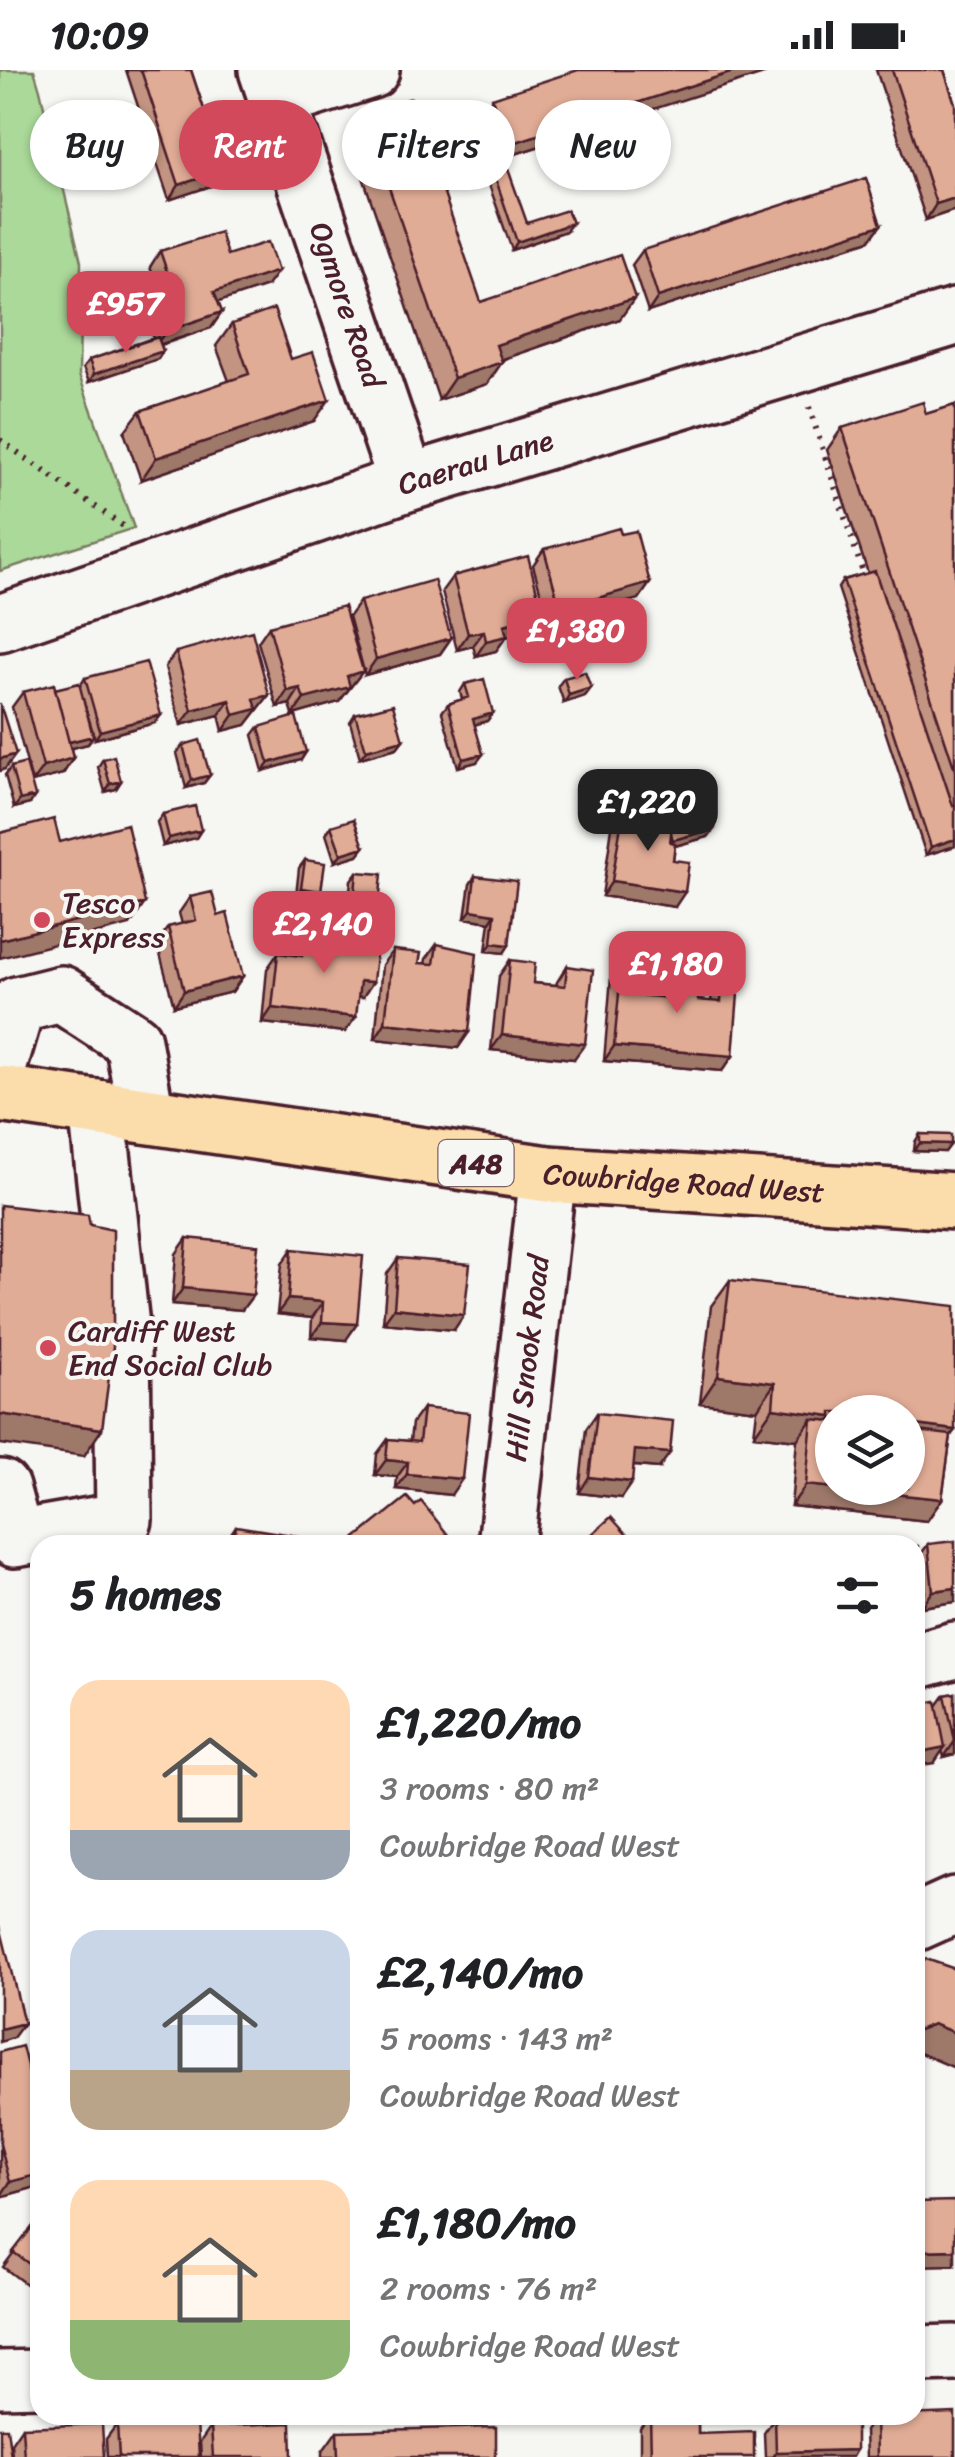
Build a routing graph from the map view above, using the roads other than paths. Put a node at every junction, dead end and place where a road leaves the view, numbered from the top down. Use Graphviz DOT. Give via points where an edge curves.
graph roads {
  1 [pos="371,70"];
  2 [pos="272,85"];
  3 [pos="955,316"];
  4 [pos="408,483"];
  5 [pos="0,624"];
  6 [pos="0,1062"];
  7 [pos="0,1094"];
  8 [pos="121,1112"];
  9 [pos="548,1174"];
  10 [pos="955,1201"];
  11 [pos="1,1488"];
  12 [pos="38,1535"];
  13 [pos="507,1535"];
  14 [pos="30,1536"];
  15 [pos="955,1650"];
  16 [pos="925,1658"];
  17 [pos="955,1905"];
  18 [pos="925,1918"];
  19 [pos="955,2353"];
  20 [pos="925,2354"];
  21 [pos="30,2378"];
  22 [pos="0,2379"];
  1 -- 2 [label="street"];
  2 -- 4 [label="street, Ogmore Road"];
  3 -- 4 [label="street, Caerau Lane"];
  4 -- 5 [label="street, Caerau Lane"];
  6 -- 8 [label="street" via="17,1006 61,994 134,1041"];
  7 -- 8 [label="highway, Cowbridge Road West / A48"];
  8 -- 9 [label="highway, Cowbridge Road West / A48"];
  8 -- 12 [label="street" via="124,1520"];
  9 -- 10 [label="highway, Cowbridge Road West / A48"];
  9 -- 13 [label="street, Hill Snook Road"];
  11 -- 14 [label="street" via="15,1539"];
  15 -- 16 [label="street"];
  17 -- 18 [label="street"];
  19 -- 20 [label="street"];
  21 -- 22 [label="street"];
}
